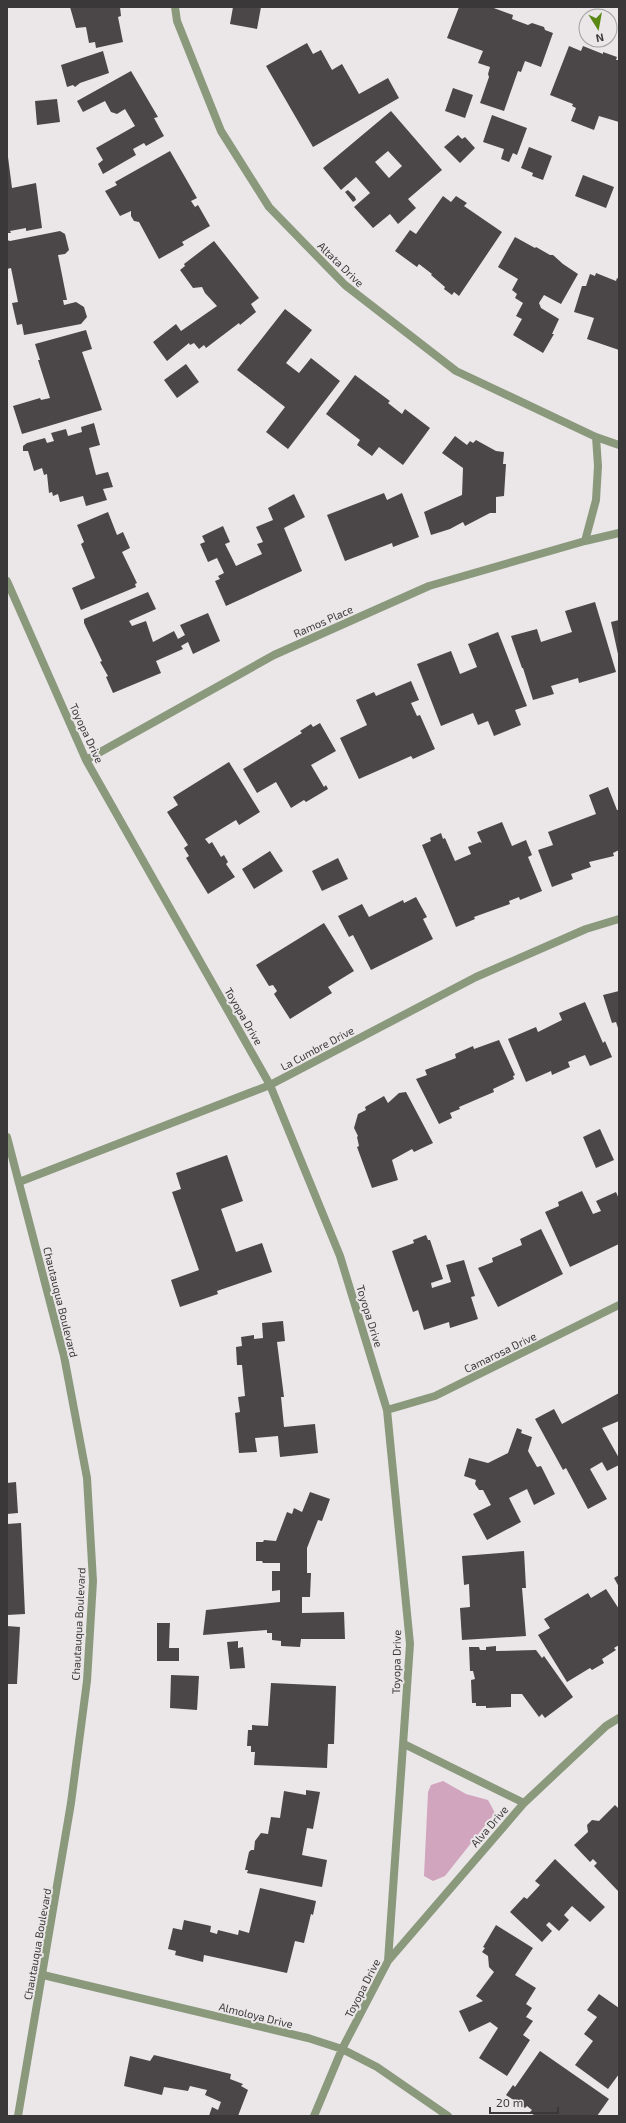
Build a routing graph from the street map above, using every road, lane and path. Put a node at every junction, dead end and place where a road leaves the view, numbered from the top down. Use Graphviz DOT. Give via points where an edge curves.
graph roads {
  1 [pos="175,7"];
  2 [pos="596,437"];
  3 [pos="619,444"];
  4 [pos="619,533"];
  5 [pos="585,541"];
  6 [pos="7,581"];
  7 [pos="86,760"];
  8 [pos="619,919"];
  9 [pos="270,1085"];
  10 [pos="7,1137"];
  11 [pos="19,1182"];
  12 [pos="619,1306"];
  13 [pos="387,1410"];
  14 [pos="619,1718"];
  15 [pos="404,1744"];
  16 [pos="524,1803"];
  17 [pos="388,1961"];
  18 [pos="43,1975"];
  19 [pos="342,2049"];
  20 [pos="18,2116"];
  21 [pos="314,2116"];
  22 [pos="448,2116"];
  1 -- 2 [label="street, Altata Drive" via="177,21 221,131 269,207 345,285 456,371"];
  2 -- 3 [label="street, Altata Drive"];
  2 -- 5 [label="street" via="596,500"];
  4 -- 5 [label="street, Ramos Place"];
  5 -- 7 [label="street, Ramos Place" via="422,589 274,655"];
  6 -- 7 [label="street, Toyopa Drive"];
  7 -- 9 [label="street, Toyopa Drive"];
  8 -- 9 [label="street, La Cumbre Drive" via="586,929 476,977"];
  9 -- 11 [label="street, La Cumbre Drive"];
  9 -- 13 [label="street, Toyopa Drive" via="340,1256"];
  10 -- 11 [label="street, Chautauqua Boulevard"];
  11 -- 18 [label="street, Chautauqua Boulevard" via="64,1356 87,1478 93,1581 87,1681 70,1811"];
  12 -- 13 [label="street, Camarosa Drive" via="435,1396"];
  13 -- 15 [label="street, Toyopa Drive" via="410,1644"];
  14 -- 16 [label="street, Alva Drive" via="606,1726"];
  15 -- 16 [label="street"];
  15 -- 17 [label="street, Toyopa Drive"];
  16 -- 17 [label="street, Alva Drive"];
  17 -- 19 [label="street, Toyopa Drive"];
  18 -- 19 [label="street, Almoloya Drive" via="300,2036"];
  18 -- 20 [label="street, Chautauqua Boulevard"];
  19 -- 21 [label="street, Toyopa Drive"];
  19 -- 22 [label="street, Almoloya Drive" via="377,2067"];
}
